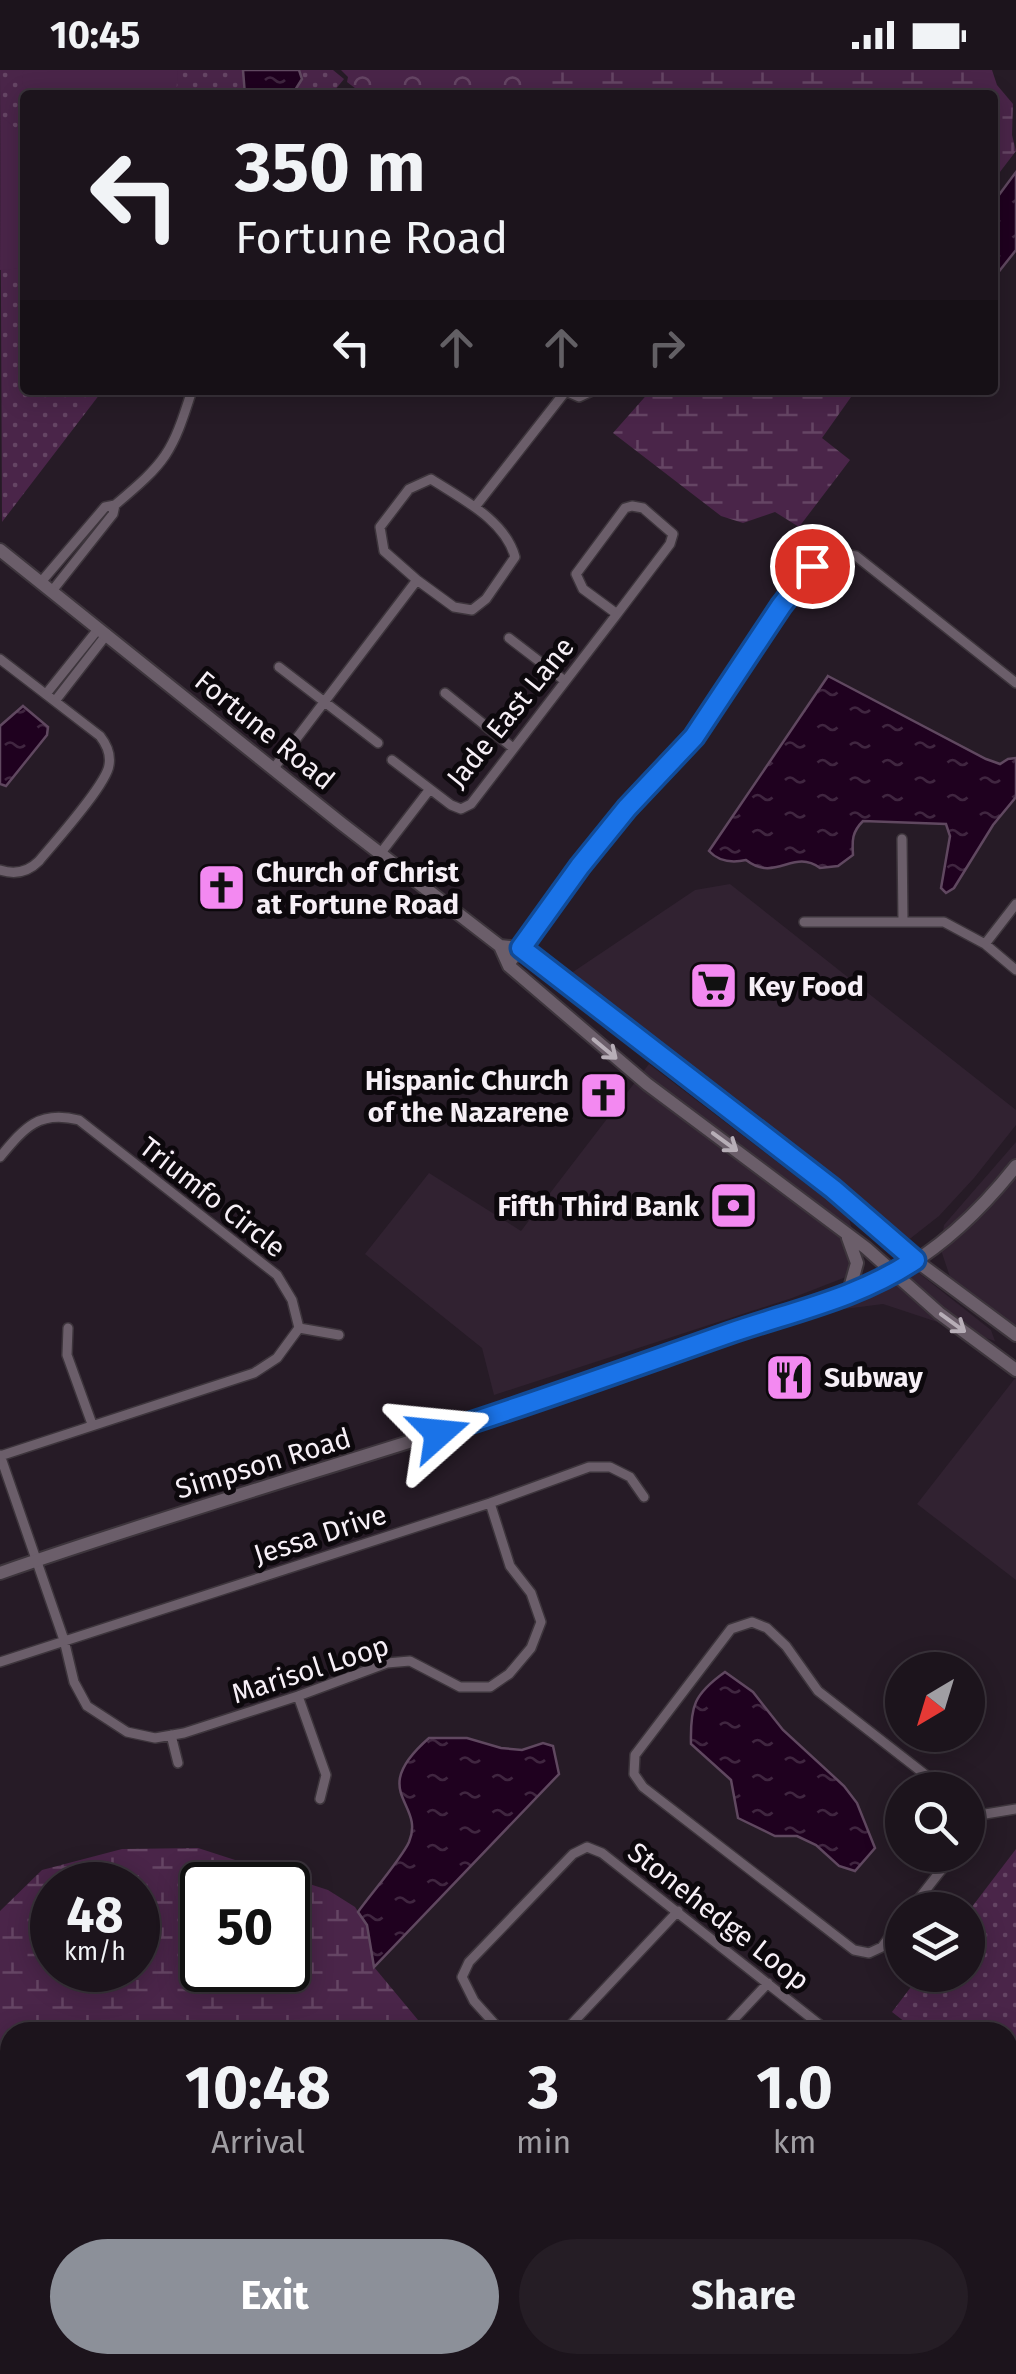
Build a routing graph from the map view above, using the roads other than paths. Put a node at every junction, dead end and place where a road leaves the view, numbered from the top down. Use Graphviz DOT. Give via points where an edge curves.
graph roads {
  1 [pos="190,395"];
  2 [pos="561,395"];
  3 [pos="475,508"];
  4 [pos="0,550"];
  5 [pos="417,580"];
  6 [pos="47,586"];
  7 [pos="617,614"];
  8 [pos="103,631"];
  9 [pos="509,638"];
  10 [pos="0,659"];
  11 [pos="278,667"];
  12 [pos="566,682"];
  13 [pos="1016,683"];
  14 [pos="445,693"];
  15 [pos="50,697"];
  16 [pos="324,702"];
  17 [pos="378,743"];
  18 [pos="514,748"];
  19 [pos="392,760"];
  20 [pos="274,768"];
  21 [pos="430,789"];
  22 [pos="902,839"];
  23 [pos="380,854"];
  24 [pos="0,870"];
  25 [pos="1016,904"];
  26 [pos="903,921"];
  27 [pos="804,922"];
  28 [pos="985,944"];
  29 [pos="500,946"];
  30 [pos="521,948"];
  31 [pos="508,966"];
  32 [pos="1016,970"];
  33 [pos="0,1157"];
  34 [pos="1016,1166"];
  35 [pos="844,1232"];
  36 [pos="915,1260"];
  37 [pos="892,1275"];
  38 [pos="848,1295"];
  39 [pos="68,1328"];
  40 [pos="299,1328"];
  41 [pos="339,1335"];
  42 [pos="1016,1335"];
  43 [pos="1016,1370"];
  44 [pos="92,1424"];
  45 [pos="0,1456"];
  46 [pos="644,1497"];
  47 [pos="490,1503"];
  48 [pos="36,1561"];
  49 [pos="0,1574"];
  50 [pos="64,1640"];
  51 [pos="0,1662"];
  52 [pos="298,1696"];
  53 [pos="170,1735"];
  54 [pos="178,1763"];
  55 [pos="922,1772"];
  56 [pos="320,1798"];
  57 [pos="1016,1809"];
  58 [pos="985,1811"];
  59 [pos="940,1872"];
  60 [pos="924,1892"];
  61 [pos="678,1911"];
  62 [pos="885,1943"];
  63 [pos="768,1983"];
  64 [pos="493,2022"];
  65 [pos="573,2022"];
  66 [pos="731,2022"];
  67 [pos="817,2022"];
  1 -- 6 [label="street" via="166,459 115,505"];
  2 -- 3 [label="street"];
  3 -- 5 [label="street" via="431,479 409,489 380,527 384,551"];
  3 -- 5 [label="street" via="510,538 515,557 486,599 472,610 454,607"];
  4 -- 6 [label="street, Fortune Road"];
  5 -- 16 [label="street"];
  6 -- 8 [label="street, Fortune Road"];
  7 -- 7 [label="street, Jade East Lane" via="583,589 576,574 625,508 643,508 668,528 670,544"];
  7 -- 12 [label="street, Jade East Lane"];
  8 -- 15 [label="street"];
  8 -- 20 [label="street, Fortune Road"];
  9 -- 12 [label="street"];
  10 -- 15 [label="street"];
  11 -- 16 [label="street"];
  12 -- 18 [label="street, Jade East Lane"];
  13 -- 30 [label="street" via="856,556 828,552 781,606 694,737 627,808"];
  14 -- 18 [label="street"];
  15 -- 24 [label="street" via="104,741 108,772 34,867"];
  16 -- 17 [label="street"];
  16 -- 20 [label="street"];
  18 -- 21 [label="street, Jade East Lane" via="462,809"];
  19 -- 21 [label="street, Jade East Lane"];
  20 -- 23 [label="street, Fortune Road"];
  21 -- 23 [label="street, Jade East Lane"];
  22 -- 26 [label="street"];
  23 -- 29 [label="street, Fortune Road"];
  25 -- 28 [label="street"];
  26 -- 27 [label="street"];
  26 -- 28 [label="street" via="944,922"];
  28 -- 32 [label="street"];
  29 -- 30 [label="street"];
  29 -- 31 [label="street"];
  30 -- 31 [label="street"];
  30 -- 36 [label="street"];
  31 -- 35 [label="street, one-way" via="647,1084"];
  33 -- 40 [label="street, Triumfo Circle" via="32,1122 57,1114 79,1120 277,1276"];
  34 -- 36 [label="street, Simpson Road" via="969,1218"];
  35 -- 37 [label="street"];
  35 -- 38 [label="street" via="857,1263"];
  36 -- 37 [label="street, Simpson Road"];
  36 -- 42 [label="street"];
  37 -- 38 [label="street, Simpson Road"];
  37 -- 43 [label="street, one-way"];
  38 -- 48 [label="street, Simpson Road"];
  39 -- 44 [label="street" via="67,1355"];
  40 -- 41 [label="street"];
  40 -- 44 [label="street" via="277,1358 254,1372"];
  44 -- 45 [label="street"];
  45 -- 48 [label="street, Marisol Loop"];
  46 -- 47 [label="street, Jessa Drive" via="630,1477 610,1466 589,1466"];
  47 -- 50 [label="street, Jessa Drive"];
  47 -- 52 [label="street, Marisol Loop" via="510,1566 531,1593 541,1622 510,1674 490,1687 460,1688 410,1661 387,1663"];
  48 -- 49 [label="street, Simpson Road"];
  48 -- 50 [label="street, Marisol Loop"];
  50 -- 51 [label="street, Jessa Drive"];
  50 -- 53 [label="street, Marisol Loop" via="87,1706 128,1732"];
  52 -- 53 [label="street, Marisol Loop"];
  52 -- 56 [label="street" via="326,1775"];
  53 -- 54 [label="street"];
  55 -- 62 [label="street" via="818,1691 786,1646 752,1622 732,1629 635,1755 634,1774 643,1787 854,1950 869,1953"];
  57 -- 58 [label="street"];
  59 -- 60 [label="street"];
  61 -- 63 [label="street, Stonehedge Loop"];
  61 -- 64 [label="street, Stonehedge Loop" via="602,1853 587,1847 573,1854 469,1962 462,1977"];
  61 -- 65 [label="street"];
  63 -- 66 [label="street"];
  63 -- 67 [label="street, Stonehedge Loop"];
}
